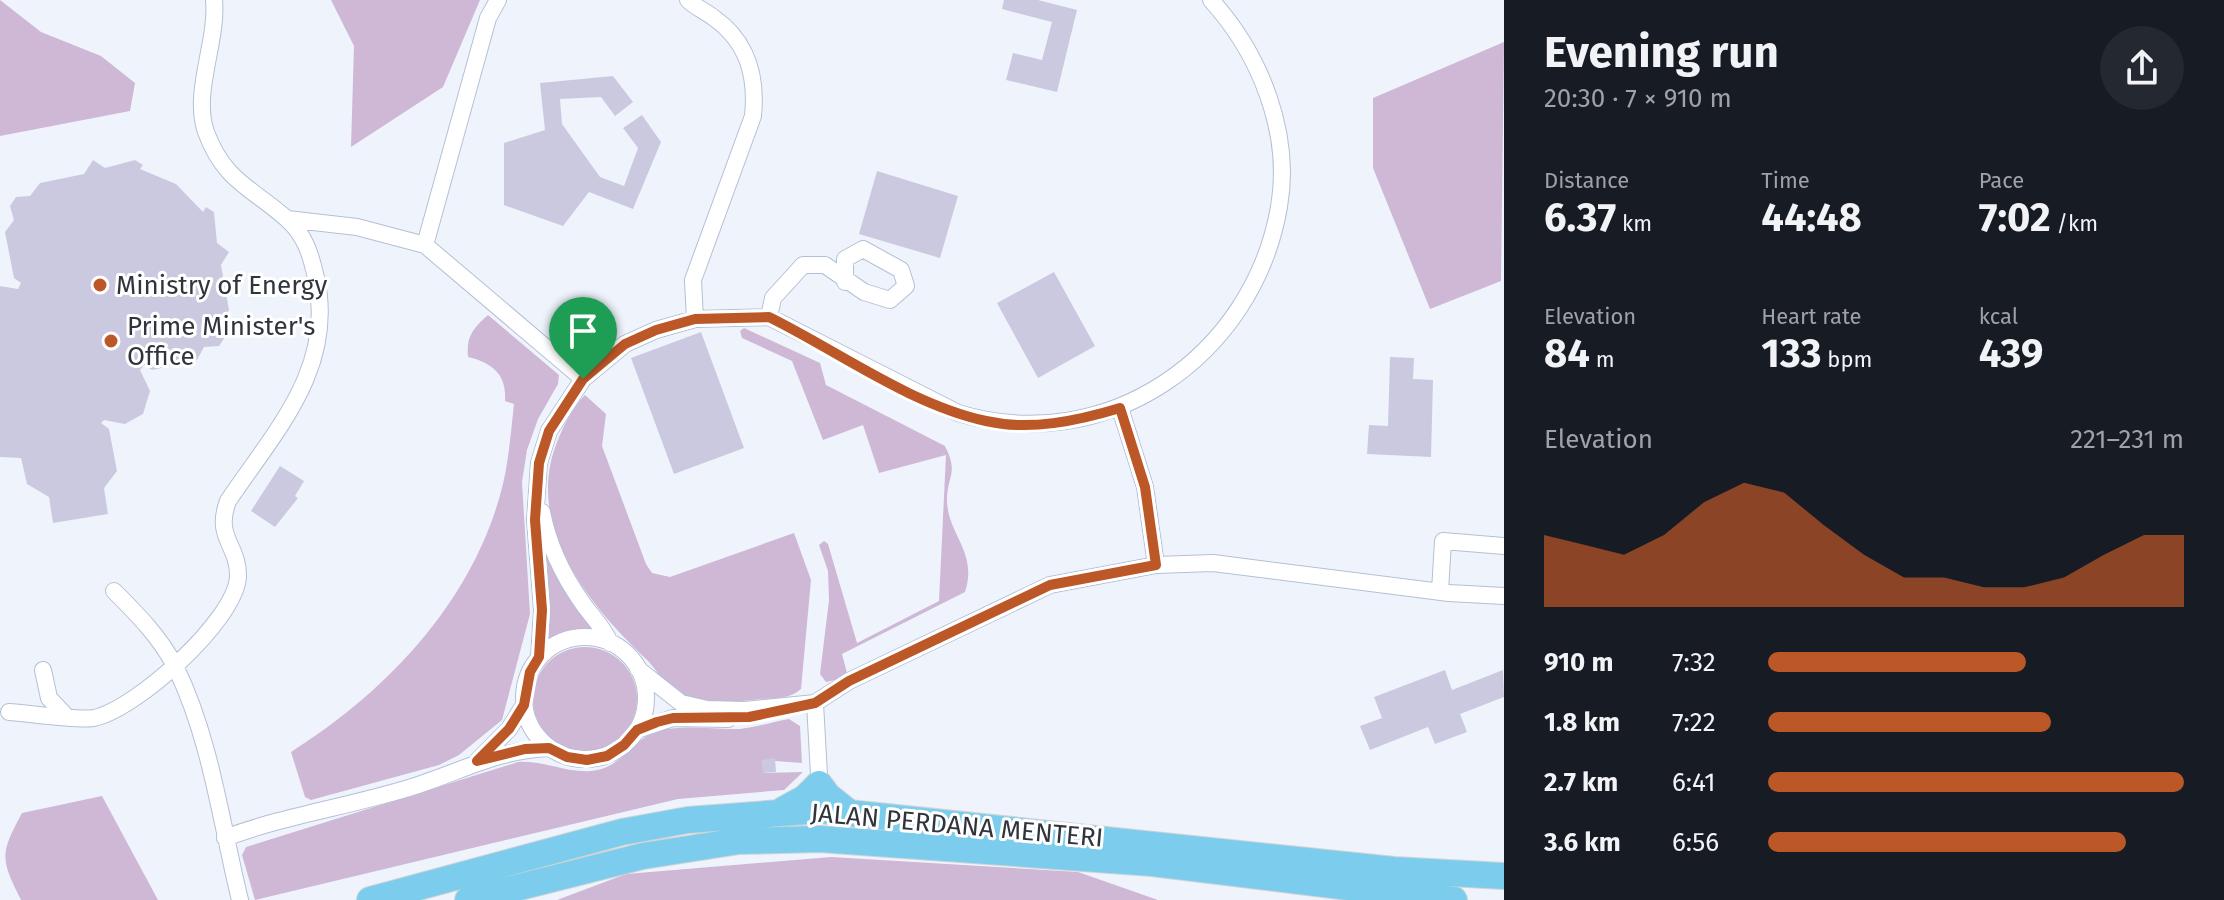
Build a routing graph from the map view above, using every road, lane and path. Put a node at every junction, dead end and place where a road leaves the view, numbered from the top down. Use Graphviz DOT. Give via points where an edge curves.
graph roads {
  1 [pos="214,0"];
  2 [pos="498,0"];
  3 [pos="688,0"];
  4 [pos="1211,0"];
  5 [pos="287,219"];
  6 [pos="425,245"];
  7 [pos="845,282"];
  8 [pos="769,317"];
  9 [pos="695,319"];
  10 [pos="583,379"];
  11 [pos="1120,408"];
  12 [pos="537,487"];
  13 [pos="1504,546"];
  14 [pos="1156,565"];
  15 [pos="114,591"];
  16 [pos="1440,591"];
  17 [pos="1504,596"];
  18 [pos="610,643"];
  19 [pos="539,657"];
  20 [pos="176,668"];
  21 [pos="638,669"];
  22 [pos="43,670"];
  23 [pos="815,703"];
  24 [pos="524,705"];
  25 [pos="792,706"];
  26 [pos="9,712"];
  27 [pos="65,715"];
  28 [pos="637,730"];
  29 [pos="549,748"];
  30 [pos="477,761"];
  31 [pos="820,797"];
  32 [pos="225,838"];
  33 [pos="820,839"];
  34 [pos="1504,876"];
  35 [pos="240,900"];
  36 [pos="370,900"];
  37 [pos="468,900"];
  38 [pos="1454,900"];
  1 -- 5 [label="street" via="205,128 226,171"];
  2 -- 6 [label="street" via="488,18"];
  3 -- 9 [label="street" via="738,41 756,92 744,145 693,280"];
  4 -- 11 [label="street" via="1242,40 1270,102 1281,158 1279,206 1251,287 1210,345 1167,383"];
  5 -- 6 [label="street" via="357,227"];
  5 -- 20 [label="street" via="304,237 311,257 321,335 309,374 221,519 238,575 234,594"];
  6 -- 10 [label="street"];
  7 -- 8 [label="street" via="825,265 803,265 773,298"];
  8 -- 9 [label="street"];
  8 -- 11 [label="street" via="895,384 988,422 1056,424"];
  9 -- 10 [label="street" via="625,344"];
  10 -- 12 [label="street" via="549,431"];
  11 -- 14 [label="street" via="1145,487"];
  12 -- 18 [label="street" via="555,553"];
  12 -- 19 [label="street"];
  13 -- 16 [label="street" via="1443,541"];
  14 -- 16 [label="street" via="1213,563"];
  14 -- 23 [label="street" via="1050,585 849,681"];
  15 -- 20 [label="street" via="141,618"];
  16 -- 17 [label="street"];
  18 -- 19 [label="street" via="572,638"];
  18 -- 21 [label="street"];
  19 -- 24 [label="street" via="530,672"];
  20 -- 27 [label="street" via="110,714 89,719"];
  20 -- 32 [label="street" via="215,782"];
  21 -- 25 [label="street" via="681,703 707,709"];
  21 -- 28 [label="street" via="645,700"];
  22 -- 27 [label="street" via="49,698"];
  23 -- 25 [label="street"];
  23 -- 31 [label="street"];
  24 -- 29 [label="street" via="537,736"];
  24 -- 30 [label="street"];
  25 -- 28 [label="street" via="749,717 673,718"];
  26 -- 27 [label="street"];
  28 -- 29 [label="street" via="607,756 587,760"];
  29 -- 30 [label="street"];
  30 -- 32 [label="street" via="413,787"];
  31 -- 33 [label="street"];
  31 -- 34 [label="main road, JALAN PERDANA MENTERI" via="848,812 1394,870"];
  31 -- 36 [label="main road, JALAN PERDANA MENTERI" via="776,813 622,832"];
  32 -- 35 [label="street"];
  33 -- 37 [label="main road, JALAN PERDANA MENTERI" via="739,841 643,856"];
  33 -- 38 [label="main road, JALAN PERDANA MENTERI" via="1152,863"];
}
